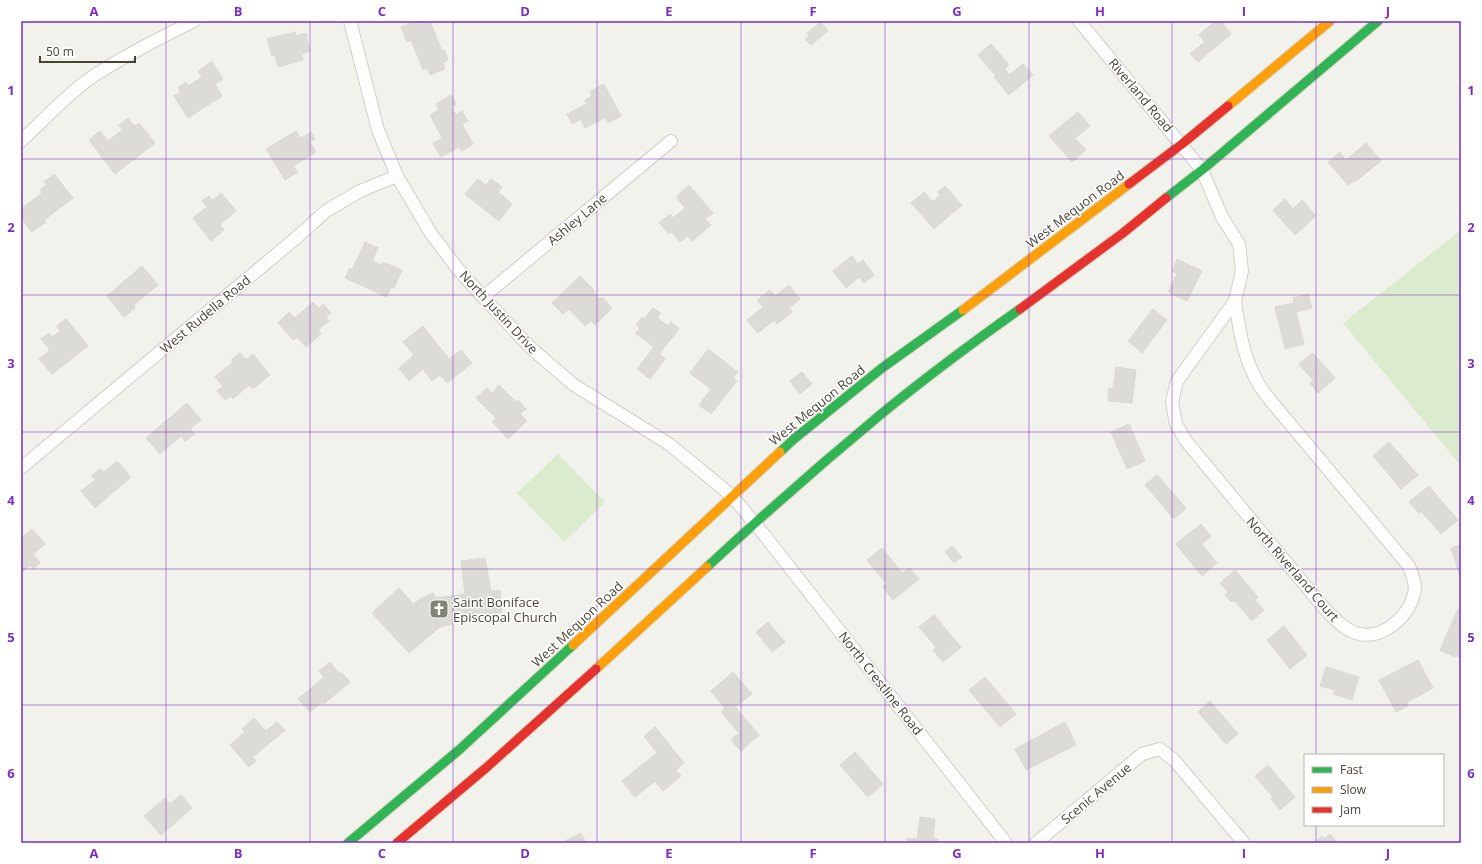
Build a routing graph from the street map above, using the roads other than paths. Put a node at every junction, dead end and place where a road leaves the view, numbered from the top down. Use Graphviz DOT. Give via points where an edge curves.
graph roads {
  1 [pos="194,21"];
  2 [pos="350,21"];
  3 [pos="1079,21"];
  4 [pos="1330,21"];
  5 [pos="1378,21"];
  6 [pos="21,141"];
  7 [pos="671,141"];
  8 [pos="1182,144"];
  9 [pos="1202,170"];
  10 [pos="397,176"];
  11 [pos="483,297"];
  12 [pos="1235,301"];
  13 [pos="21,468"];
  14 [pos="732,496"];
  15 [pos="755,523"];
  16 [pos="348,843"];
  17 [pos="397,843"];
  18 [pos="1006,843"];
  19 [pos="1036,843"];
  20 [pos="1244,843"];
  1 -- 6 [label="street" via="91,78"];
  2 -- 10 [label="street, North Justin Drive" via="378,130"];
  3 -- 8 [label="street, Riverland Road"];
  4 -- 8 [label="main road, West Mequon Road"];
  5 -- 9 [label="main road"];
  7 -- 11 [label="street, Ashley Lane"];
  8 -- 9 [label="street, Riverland Road"];
  8 -- 14 [label="main road, West Mequon Road" via="994,288 882,368 794,439"];
  9 -- 12 [label="street, North Riverland Court" via="1222,216 1239,244 1242,271"];
  9 -- 15 [label="main road" via="1108,245 947,362 880,415"];
  10 -- 11 [label="street, North Justin Drive" via="430,232"];
  10 -- 13 [label="street, West Rudella Road" via="360,191 326,211"];
  11 -- 14 [label="street, North Justin Drive" via="532,349 574,385 668,444"];
  12 -- 12 [label="street, North Riverland Court" via="1177,380 1172,402 1176,424 1186,441 1324,608 1344,628 1360,634 1381,633 1395,624 1415,593 1409,566 1257,383 1241,339"];
  14 -- 15 [label="street, North Justin Drive"];
  14 -- 16 [label="main road, West Mequon Road" via="459,750"];
  15 -- 17 [label="main road" via="553,709"];
  15 -- 18 [label="street, North Crestline Road"];
  19 -- 20 [label="street, Scenic Avenue" via="1142,754 1160,749 1174,760"];
}
